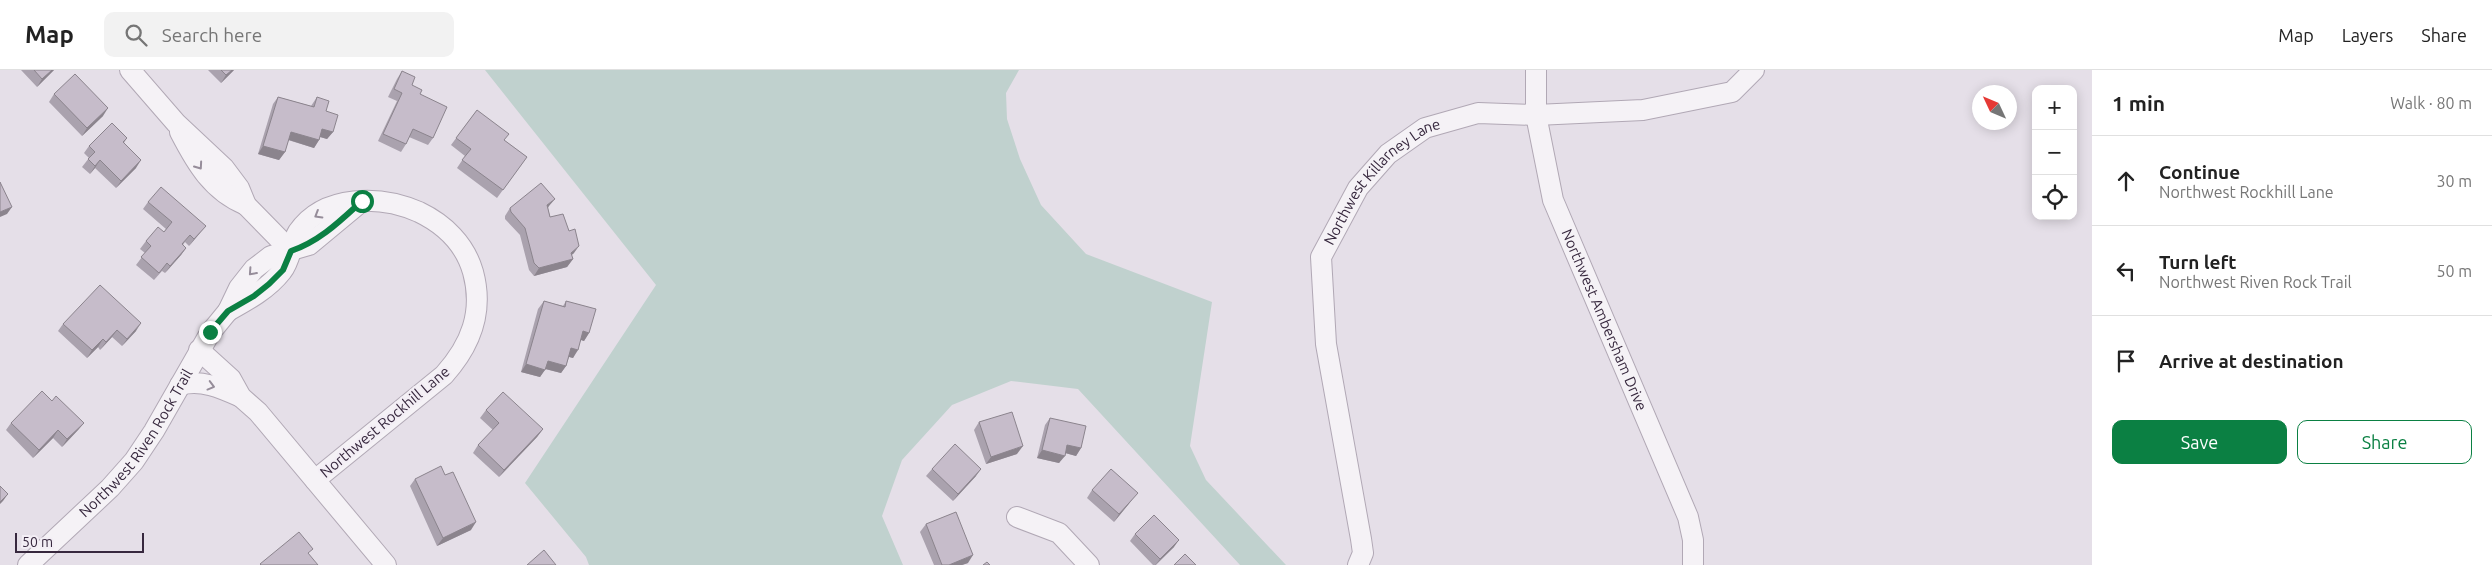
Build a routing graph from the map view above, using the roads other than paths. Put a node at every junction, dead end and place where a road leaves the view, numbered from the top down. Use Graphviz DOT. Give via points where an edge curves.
graph roads {
  1 [pos="130,70"];
  2 [pos="1536,70"];
  3 [pos="1754,70"];
  4 [pos="1536,115"];
  5 [pos="291,251"];
  6 [pos="199,350"];
  7 [pos="180,385"];
  8 [pos="241,397"];
  9 [pos="315,480"];
  10 [pos="1017,517"];
  11 [pos="28,565"];
  12 [pos="386,565"];
  13 [pos="1089,565"];
  14 [pos="1358,565"];
  15 [pos="1693,565"];
  1 -- 5 [label="street" via="176,123 224,168 239,188 246,205"];
  2 -- 4 [label="street, Northwest Ambersham Drive"];
  3 -- 4 [label="street, Northwest Killarney Lane" via="1732,92 1661,107"];
  4 -- 14 [label="street, Northwest Killarney Lane" via="1478,113 1425,128 1388,154 1358,188 1321,257 1326,344 1363,552"];
  4 -- 15 [label="street, Northwest Ambersham Drive" via="1553,200 1688,517 1693,540"];
  5 -- 6 [label="street, Northwest Riven Rock Trail" via="271,256 254,269"];
  5 -- 9 [label="street, Northwest Rockhill Lane" via="298,233 311,219 336,204 385,202 407,207 451,233 471,265 477,292 476,320 470,339 444,375"];
  6 -- 7 [label="street, Northwest Riven Rock Trail"];
  6 -- 8 [label="street" via="231,379"];
  7 -- 8 [label="street, one-way" via="191,382 205,384"];
  7 -- 11 [label="street, Northwest Riven Rock Trail" via="134,461"];
  8 -- 9 [label="street" via="258,412"];
  9 -- 12 [label="street"];
  10 -- 13 [label="street" via="1060,533"];
}
